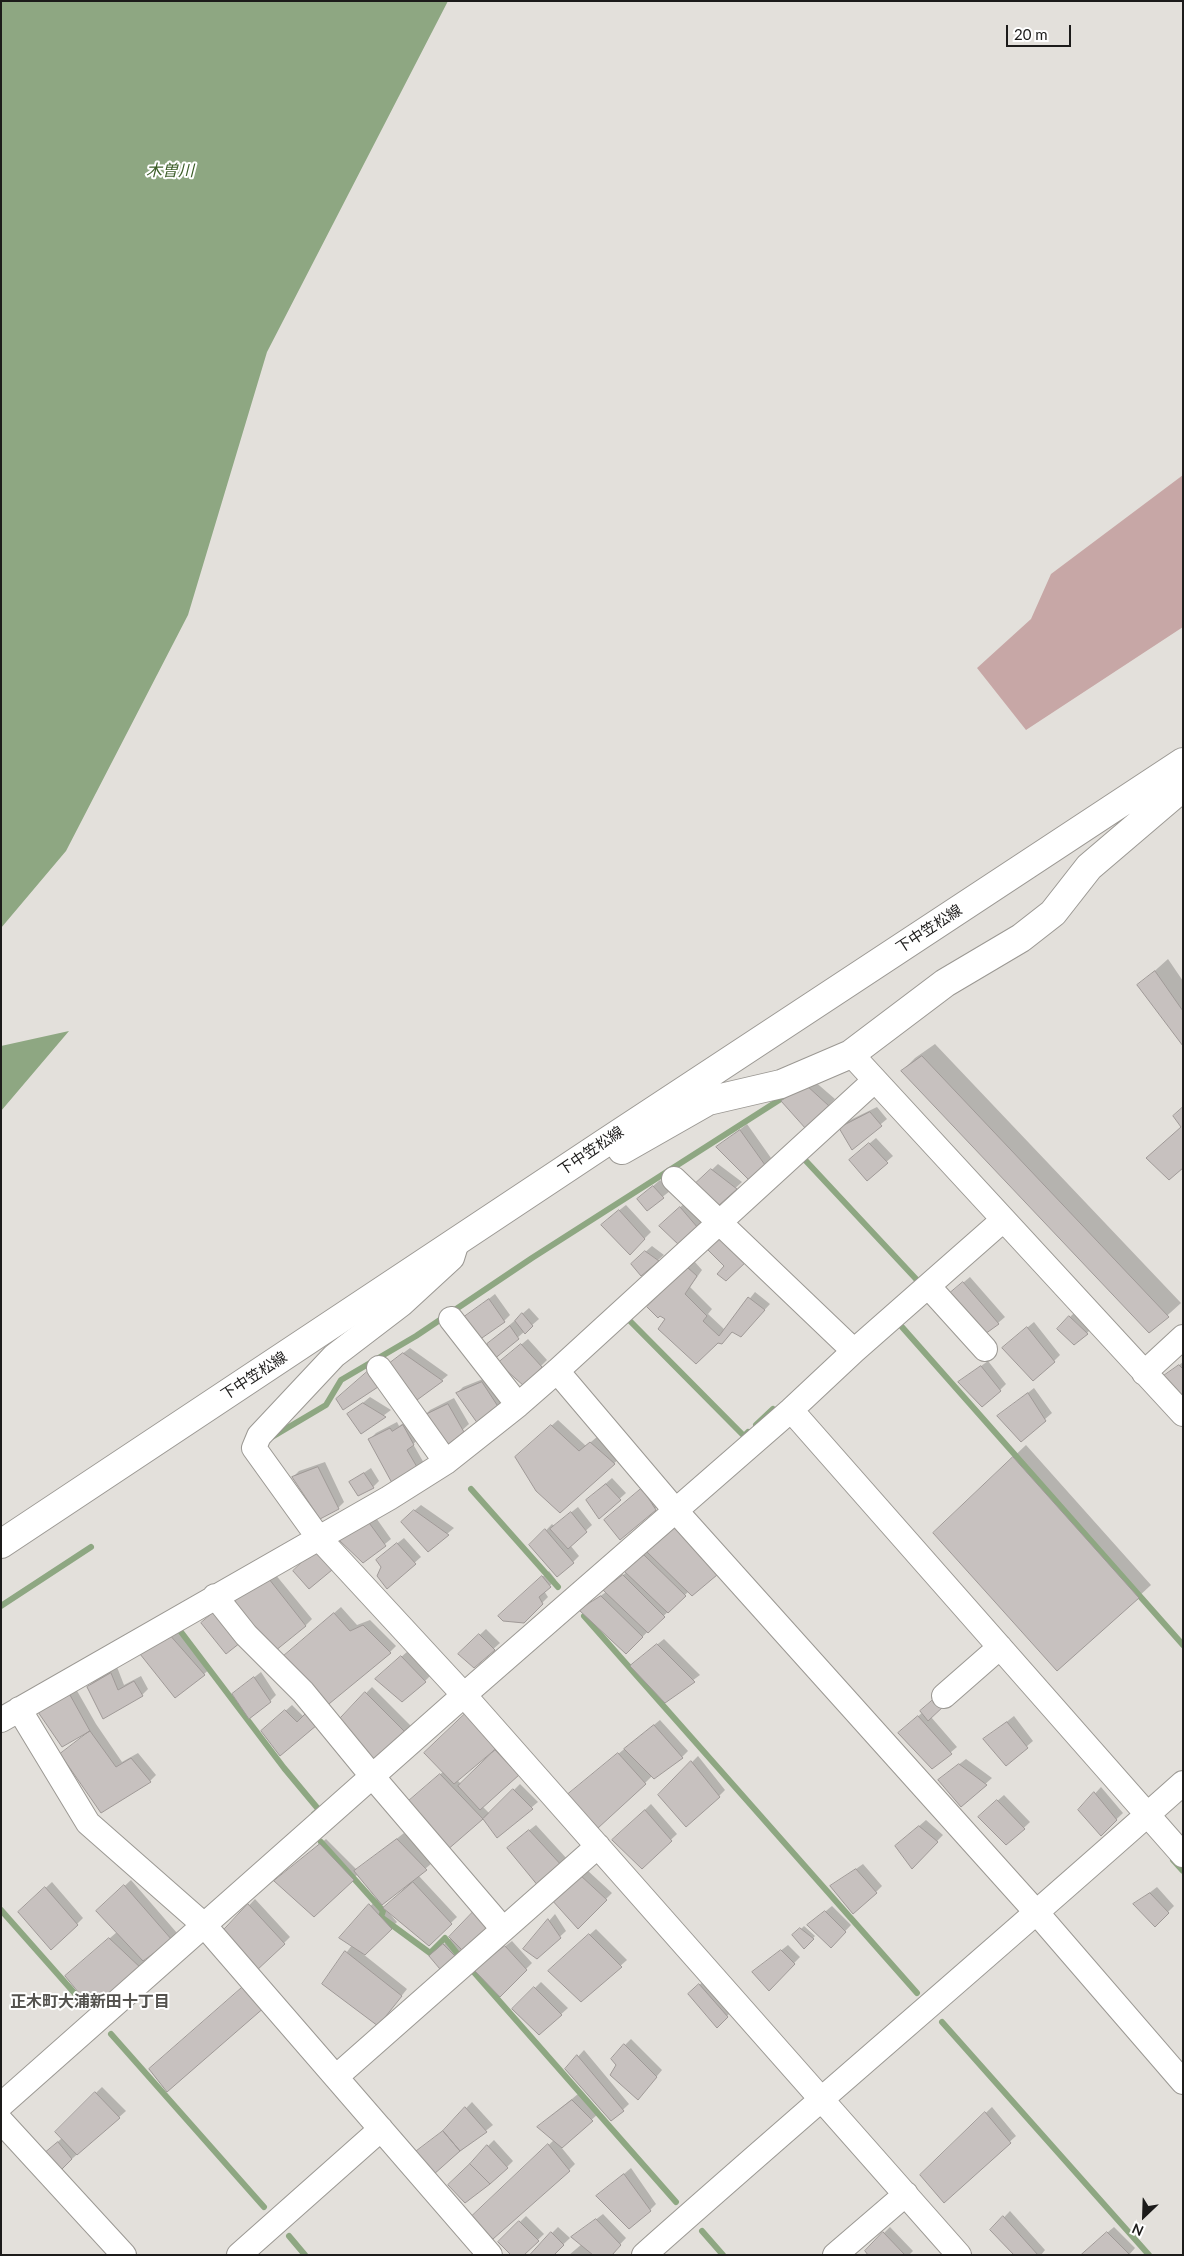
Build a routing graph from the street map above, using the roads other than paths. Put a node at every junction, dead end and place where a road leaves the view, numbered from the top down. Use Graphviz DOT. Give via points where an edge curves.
graph roads {
  1 [pos="1183,762"];
  2 [pos="1183,787"];
  3 [pos="850,1054"];
  4 [pos="874,1081"];
  5 [pos="579,1158"];
  6 [pos="674,1179"];
  7 [pos="1002,1220"];
  8 [pos="720,1222"];
  9 [pos="457,1242"];
  10 [pos="928,1286"];
  11 [pos="451,1319"];
  12 [pos="1183,1337"];
  13 [pos="985,1349"];
  14 [pos="854,1351"];
  15 [pos="379,1368"];
  16 [pos="557,1371"];
  17 [pos="1144,1373"];
  18 [pos="518,1405"];
  19 [pos="791,1410"];
  20 [pos="1183,1414"];
  21 [pos="446,1462"];
  22 [pos="675,1510"];
  23 [pos="318,1537"];
  24 [pos="1,1544"];
  25 [pos="215,1596"];
  26 [pos="1000,1647"];
  27 [pos="464,1695"];
  28 [pos="944,1696"];
  29 [pos="10,1714"];
  30 [pos="372,1776"];
  31 [pos="1183,1783"];
  32 [pos="1147,1814"];
  33 [pos="598,1846"];
  34 [pos="1183,1854"];
  35 [pos="1037,1913"];
  36 [pos="204,1925"];
  37 [pos="503,1929"];
  38 [pos="336,2077"];
  39 [pos="1183,2082"];
  40 [pos="821,2098"];
  41 [pos="1,2105"];
  42 [pos="1,2121"];
  43 [pos="381,2129"];
  44 [pos="906,2194"];
  45 [pos="124,2255"];
  46 [pos="239,2255"];
  47 [pos="490,2255"];
  48 [pos="644,2255"];
  49 [pos="835,2255"];
  50 [pos="959,2255"];
  1 -- 5 [label="main road, 下中笠松線"];
  2 -- 3 [label="main road" via="1089,866 1054,913 1021,938 945,983"];
  3 -- 4 [label="street"];
  3 -- 5 [label="main road" via="781,1084 708,1101 609,1156"];
  4 -- 7 [label="street"];
  4 -- 8 [label="street"];
  5 -- 9 [label="main road, 下中笠松線"];
  6 -- 8 [label="street"];
  7 -- 10 [label="street"];
  7 -- 17 [label="street"];
  8 -- 14 [label="street"];
  8 -- 16 [label="street"];
  9 -- 23 [label="street" via="452,1258 402,1304 334,1356 260,1436 254,1448"];
  9 -- 24 [label="main road, 下中笠松線"];
  10 -- 13 [label="street"];
  10 -- 14 [label="street"];
  11 -- 18 [label="street"];
  12 -- 17 [label="street"];
  14 -- 19 [label="street"];
  15 -- 21 [label="street"];
  16 -- 18 [label="street"];
  16 -- 22 [label="street"];
  17 -- 20 [label="street"];
  18 -- 21 [label="street"];
  19 -- 22 [label="street"];
  19 -- 26 [label="street"];
  21 -- 23 [label="street"];
  22 -- 27 [label="street"];
  22 -- 35 [label="street"];
  23 -- 25 [label="street"];
  23 -- 27 [label="street"];
  25 -- 29 [label="street"];
  25 -- 30 [label="street" via="246,1635 303,1692"];
  26 -- 28 [label="street"];
  26 -- 32 [label="street"];
  27 -- 30 [label="street"];
  27 -- 33 [label="street"];
  29 -- 36 [label="street" via="88,1823"];
  30 -- 36 [label="street"];
  30 -- 37 [label="street"];
  31 -- 32 [label="street"];
  32 -- 34 [label="street"];
  32 -- 35 [label="street"];
  33 -- 37 [label="street"];
  33 -- 40 [label="street"];
  35 -- 39 [label="street"];
  35 -- 40 [label="street"];
  36 -- 38 [label="street"];
  36 -- 41 [label="street"];
  37 -- 38 [label="street"];
  38 -- 43 [label="street"];
  40 -- 44 [label="street"];
  40 -- 48 [label="street"];
  42 -- 45 [label="street"];
  43 -- 46 [label="street"];
  43 -- 47 [label="street"];
  44 -- 49 [label="street"];
  44 -- 50 [label="street"];
}
